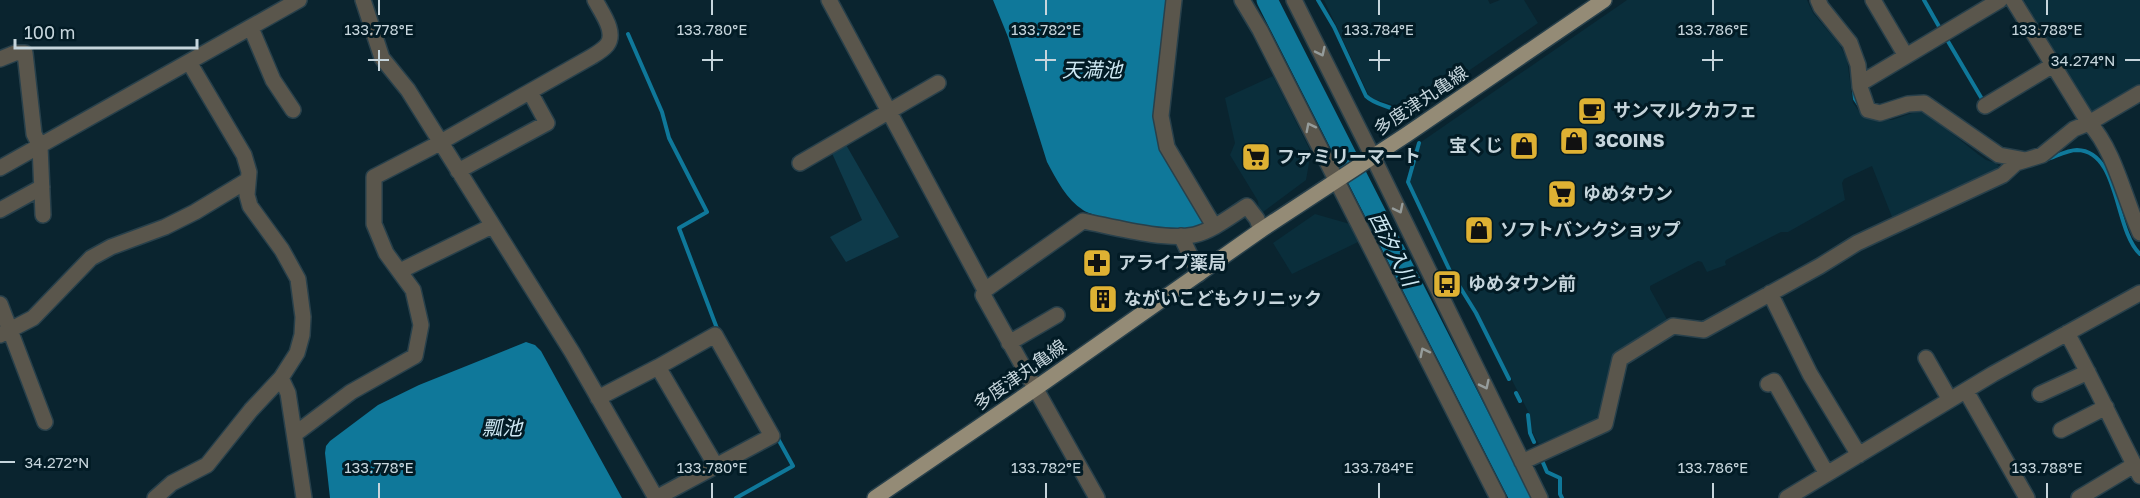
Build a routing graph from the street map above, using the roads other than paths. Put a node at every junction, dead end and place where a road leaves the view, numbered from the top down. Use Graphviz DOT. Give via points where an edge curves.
graph roads {
  1 [pos="299,0"];
  2 [pos="363,0"];
  3 [pos="595,0"];
  4 [pos="829,0"];
  5 [pos="1173,0"];
  6 [pos="1242,0"];
  7 [pos="1294,0"];
  8 [pos="1604,0"];
  9 [pos="1818,0"];
  10 [pos="1873,0"];
  11 [pos="2000,0"];
  12 [pos="2013,0"];
  13 [pos="251,28"];
  14 [pos="1906,56"];
  15 [pos="0,59"];
  16 [pos="189,62"];
  17 [pos="2053,65"];
  18 [pos="1866,80"];
  19 [pos="938,83"];
  20 [pos="530,92"];
  21 [pos="2140,93"];
  22 [pos="1985,106"];
  23 [pos="293,110"];
  24 [pos="888,112"];
  25 [pos="2089,123"];
  26 [pos="440,142"];
  27 [pos="40,146"];
  28 [pos="1369,160"];
  29 [pos="2021,161"];
  30 [pos="800,163"];
  31 [pos="0,168"];
  32 [pos="458,171"];
  33 [pos="1341,176"];
  34 [pos="248,180"];
  35 [pos="42,187"];
  36 [pos="0,210"];
  37 [pos="43,215"];
  38 [pos="492,226"];
  39 [pos="1214,226"];
  40 [pos="1261,231"];
  41 [pos="2140,233"];
  42 [pos="1181,236"];
  43 [pos="400,272"];
  44 [pos="1199,274"];
  45 [pos="985,290"];
  46 [pos="2140,292"];
  47 [pos="1770,293"];
  48 [pos="0,304"];
  49 [pos="1057,315"];
  50 [pos="5,333"];
  51 [pos="2067,333"];
  52 [pos="1009,343"];
  53 [pos="1926,358"];
  54 [pos="658,367"];
  55 [pos="2088,372"];
  56 [pos="281,378"];
  57 [pos="1768,384"];
  58 [pos="1036,388"];
  59 [pos="1966,391"];
  60 [pos="2040,394"];
  61 [pos="598,398"];
  62 [pos="1950,400"];
  63 [pos="2106,406"];
  64 [pos="45,422"];
  65 [pos="2061,430"];
  66 [pos="295,434"];
  67 [pos="1859,454"];
  68 [pos="1522,462"];
  69 [pos="716,466"];
  70 [pos="2137,470"];
  71 [pos="1827,474"];
  72 [pos="155,498"];
  73 [pos="304,498"];
  74 [pos="656,498"];
  75 [pos="874,498"];
  76 [pos="1097,498"];
  77 [pos="1498,498"];
  78 [pos="1540,498"];
  79 [pos="1787,498"];
  80 [pos="2027,498"];
  81 [pos="2079,498"];
  1 -- 13 [label="street"];
  2 -- 26 [label="street" via="381,58 408,90"];
  3 -- 20 [label="street" via="608,24 607,45"];
  4 -- 24 [label="street"];
  5 -- 39 [label="street" via="1161,116 1167,147"];
  33 -- 6 [label="street, one-way"];
  7 -- 28 [label="street, one-way"];
  8 -- 28 [label="main road, 多度津丸亀線"];
  9 -- 29 [label="street" via="1850,43 1868,110 1880,112 1924,103 1999,155"];
  10 -- 14 [label="street"];
  11 -- 14 [label="street"];
  12 -- 17 [label="street"];
  13 -- 16 [label="street"];
  13 -- 23 [label="street" via="273,80"];
  14 -- 18 [label="street"];
  15 -- 27 [label="street" via="25,53 34,134"];
  16 -- 27 [label="street"];
  16 -- 34 [label="street" via="244,155"];
  17 -- 22 [label="street"];
  17 -- 25 [label="street"];
  19 -- 24 [label="street"];
  20 -- 26 [label="street"];
  20 -- 32 [label="street" via="547,123"];
  21 -- 25 [label="street"];
  24 -- 30 [label="street"];
  24 -- 45 [label="street"];
  25 -- 29 [label="street" via="2074,129 2042,155"];
  25 -- 41 [label="street" via="2108,150"];
  26 -- 32 [label="street"];
  26 -- 43 [label="street" via="374,177 374,224 386,253"];
  27 -- 31 [label="street"];
  27 -- 35 [label="street"];
  28 -- 33 [label="main road, 多度津丸亀線"];
  28 -- 68 [label="street, one-way"];
  29 -- 47 [label="street" via="2003,176 1857,243"];
  32 -- 38 [label="street"];
  33 -- 40 [label="main road, 多度津丸亀線"];
  77 -- 33 [label="street, one-way"];
  34 -- 50 [label="street" via="165,227 91,258 33,318"];
  34 -- 56 [label="street" via="250,206 282,250 300,286 302,335 297,353"];
  35 -- 36 [label="street"];
  35 -- 37 [label="street"];
  38 -- 43 [label="street"];
  38 -- 61 [label="street"];
  39 -- 40 [label="street" via="1247,206"];
  39 -- 42 [label="street"];
  40 -- 44 [label="main road, 多度津丸亀線"];
  42 -- 44 [label="street"];
  42 -- 45 [label="street" via="1083,221"];
  43 -- 66 [label="street" via="413,290 421,325 415,356 351,392"];
  44 -- 58 [label="main road, 多度津丸亀線"];
  45 -- 52 [label="street" via="983,295"];
  46 -- 51 [label="street"];
  47 -- 67 [label="street" via="1810,374"];
  47 -- 68 [label="street" via="1704,330 1673,326 1620,360 1605,424"];
  48 -- 50 [label="street"];
  49 -- 52 [label="street"];
  50 -- 64 [label="street"];
  51 -- 55 [label="street"];
  51 -- 59 [label="street"];
  52 -- 58 [label="street"];
  53 -- 62 [label="street"];
  54 -- 61 [label="street"];
  54 -- 69 [label="street"];
  54 -- 69 [label="street" via="715,334 772,436"];
  55 -- 60 [label="street"];
  55 -- 63 [label="street"];
  56 -- 66 [label="street" via="288,393"];
  56 -- 72 [label="street" via="207,465 172,483"];
  57 -- 71 [label="street" via="1774,381"];
  58 -- 75 [label="main road, 多度津丸亀線"];
  58 -- 76 [label="street"];
  59 -- 62 [label="street"];
  59 -- 80 [label="street"];
  61 -- 74 [label="street"];
  62 -- 67 [label="street"];
  63 -- 65 [label="street"];
  63 -- 70 [label="street"];
  66 -- 73 [label="street"];
  67 -- 71 [label="street"];
  68 -- 78 [label="street"];
  69 -- 74 [label="street"];
  70 -- 81 [label="street"];
  71 -- 79 [label="street"];
}
